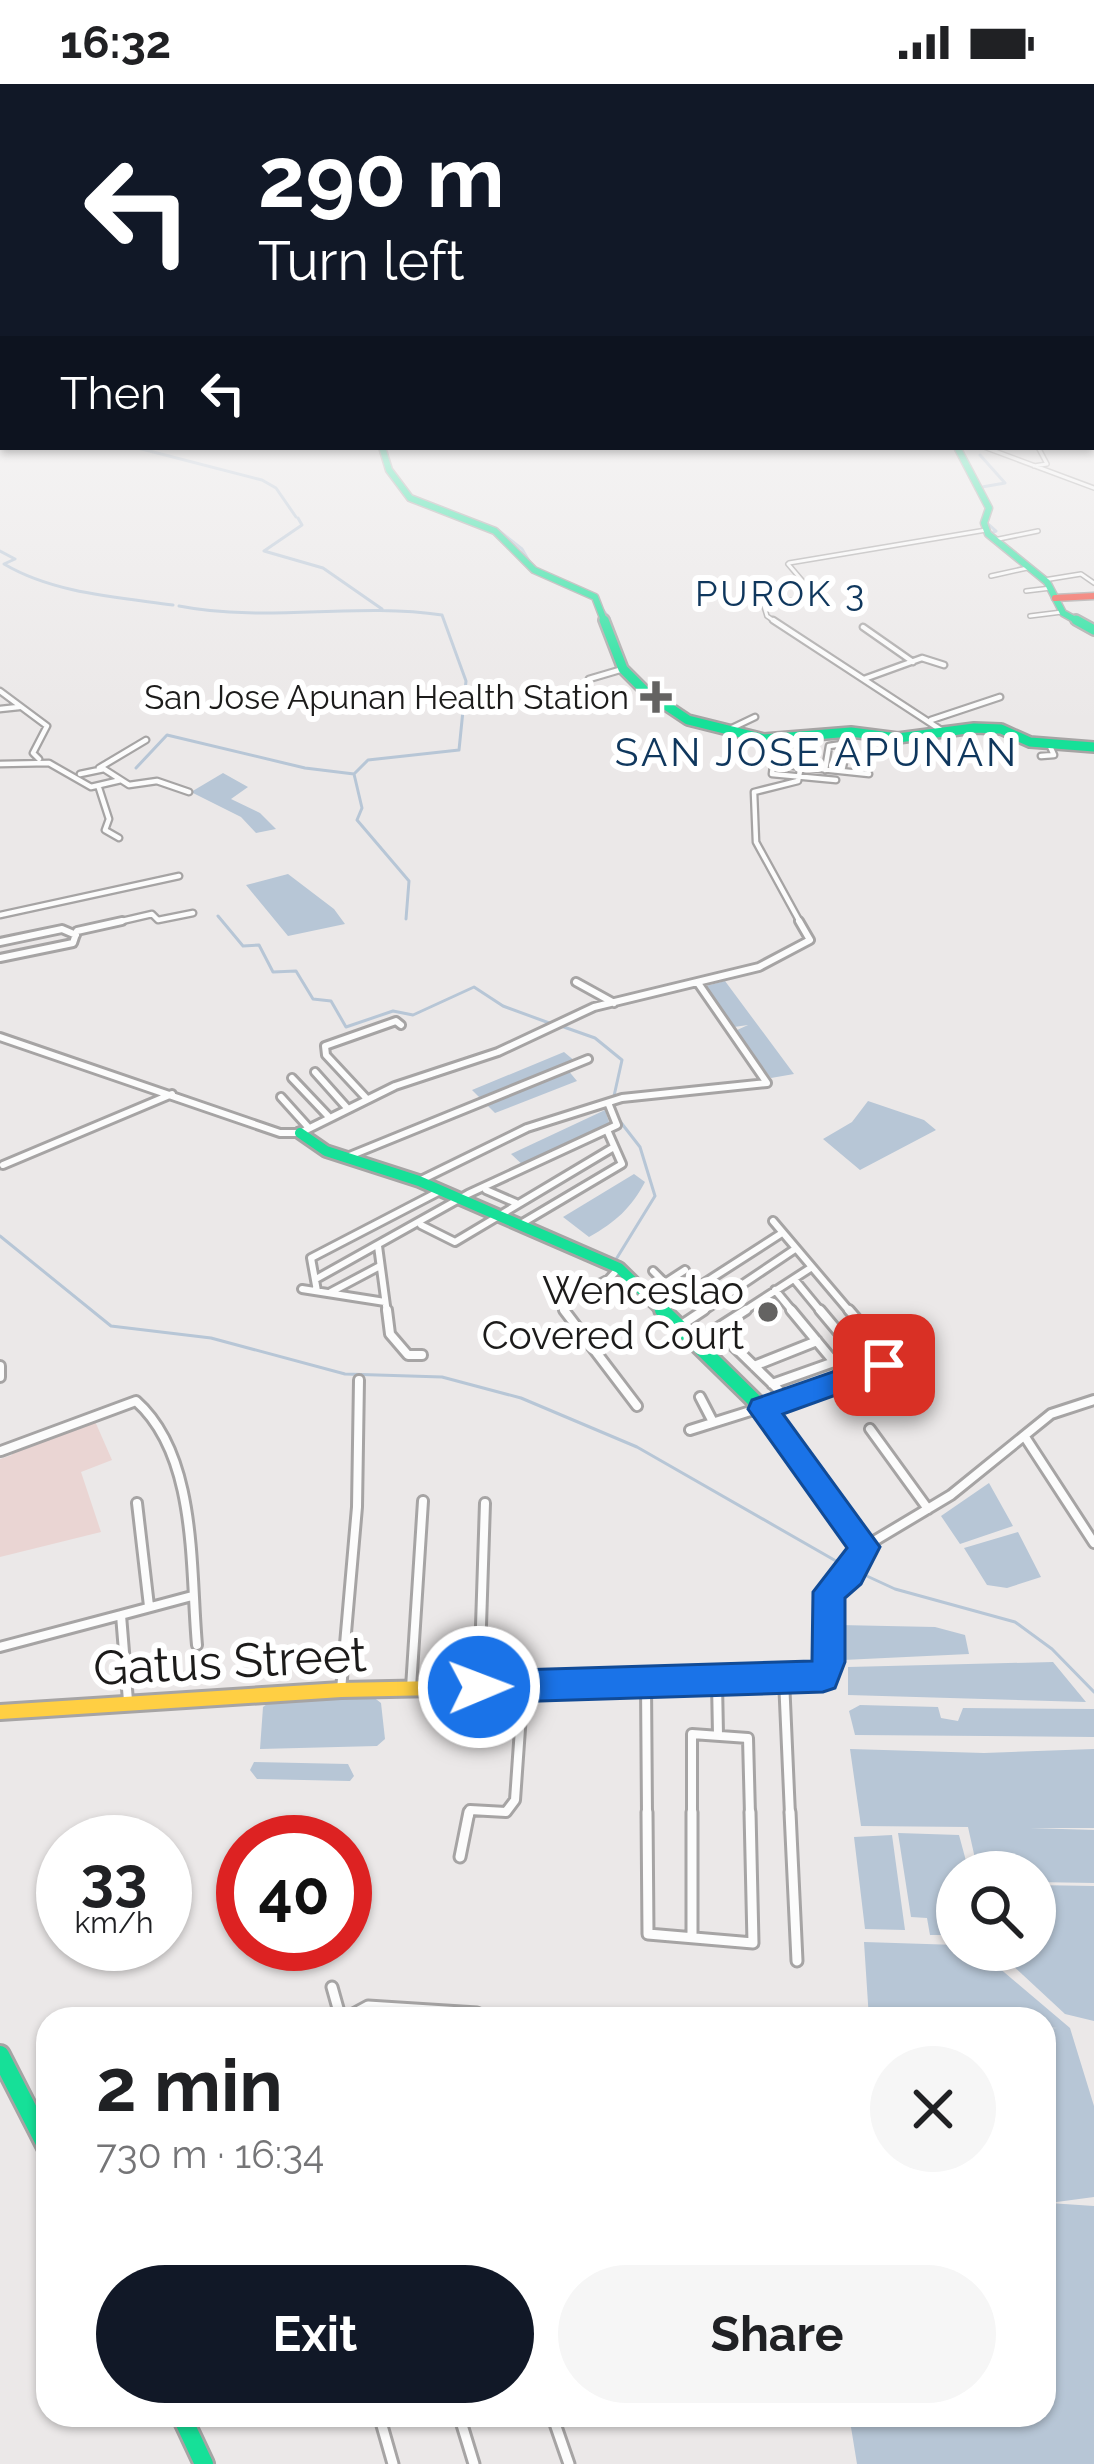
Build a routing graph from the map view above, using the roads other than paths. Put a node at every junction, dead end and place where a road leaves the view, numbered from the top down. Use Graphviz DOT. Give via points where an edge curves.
graph roads {
  1 [pos="411,500"];
  2 [pos="985,500"];
  3 [pos="1038,531"];
  4 [pos="993,537"];
  5 [pos="1071,567"];
  6 [pos="1081,574"];
  7 [pos="991,576"];
  8 [pos="1094,583"];
  9 [pos="1048,587"];
  10 [pos="1025,591"];
  11 [pos="1094,596"];
  12 [pos="1030,616"];
  13 [pos="863,627"];
  14 [pos="1094,630"];
  15 [pos="913,662"];
  16 [pos="944,665"];
  17 [pos="623,669"];
  18 [pos="589,679"];
  19 [pos="864,679"];
  20 [pos="0,691"];
  21 [pos="1000,697"];
  22 [pos="21,706"];
  23 [pos="0,709"];
  24 [pos="755,717"];
  25 [pos="936,725"];
  26 [pos="732,728"];
  27 [pos="800,736"];
  28 [pos="776,738"];
  29 [pos="850,738"];
  30 [pos="146,740"];
  31 [pos="1048,742"];
  32 [pos="1094,747"];
  33 [pos="1041,756"];
  34 [pos="39,759"];
  35 [pos="0,764"];
  36 [pos="774,764"];
  37 [pos="800,767"];
  38 [pos="96,770"];
  39 [pos="825,770"];
  40 [pos="842,771"];
  41 [pos="76,774"];
  42 [pos="869,774"];
  43 [pos="798,776"];
  44 [pos="823,779"];
  45 [pos="121,780"];
  46 [pos="836,780"];
  47 [pos="101,785"];
  48 [pos="188,792"];
  49 [pos="119,838"];
  50 [pos="178,876"];
  51 [pos="193,913"];
  52 [pos="0,915"];
  53 [pos="76,934"];
  54 [pos="0,943"];
  55 [pos="0,958"];
  56 [pos="576,982"];
  57 [pos="698,983"];
  58 [pos="614,1003"];
  59 [pos="401,1025"];
  60 [pos="0,1037"];
  61 [pos="588,1060"];
  62 [pos="315,1072"];
  63 [pos="292,1078"];
  64 [pos="172,1094"];
  65 [pos="281,1097"];
  66 [pos="367,1099"];
  67 [pos="611,1102"];
  68 [pos="348,1109"];
  69 [pos="329,1117"];
  70 [pos="304,1130"];
  71 [pos="607,1130"];
  72 [pos="614,1147"];
  73 [pos="346,1157"];
  74 [pos="3,1165"];
  75 [pos="575,1169"];
  76 [pos="419,1181"];
  77 [pos="589,1183"];
  78 [pos="484,1190"];
  79 [pos="440,1191"];
  80 [pos="461,1202"];
  81 [pos="516,1203"];
  82 [pos="496,1216"];
  83 [pos="773,1221"];
  84 [pos="419,1224"];
  85 [pos="519,1226"];
  86 [pos="782,1234"];
  87 [pos="378,1246"];
  88 [pos="795,1249"];
  89 [pos="380,1266"];
  90 [pos="812,1267"];
  91 [pos="619,1268"];
  92 [pos="685,1270"];
  93 [pos="653,1271"];
  94 [pos="316,1279"];
  95 [pos="794,1279"];
  96 [pos="665,1283"];
  97 [pos="302,1289"];
  98 [pos="775,1290"];
  99 [pos="317,1291"];
  100 [pos="329,1293"];
  101 [pos="647,1294"];
  102 [pos="385,1302"];
  103 [pos="664,1310"];
  104 [pos="680,1326"];
  105 [pos="716,1329"];
  106 [pos="817,1341"];
  107 [pos="696,1342"];
  108 [pos="422,1355"];
  109 [pos="904,1355"];
  110 [pos="893,1360"];
  111 [pos="834,1362"];
  112 [pos="0,1366"];
  113 [pos="752,1366"];
  114 [pos="871,1371"];
  115 [pos="0,1377"];
  116 [pos="359,1380"];
  117 [pos="849,1380"];
  118 [pos="772,1384"];
  119 [pos="700,1397"];
  120 [pos="789,1400"];
  121 [pos="1094,1400"];
  122 [pos="637,1406"];
  123 [pos="763,1409"];
  124 [pos="713,1422"];
  125 [pos="870,1429"];
  126 [pos="690,1430"];
  127 [pos="1025,1437"];
  128 [pos="0,1440"];
  129 [pos="1,1452"];
  130 [pos="423,1501"];
  131 [pos="137,1503"];
  132 [pos="485,1503"];
  133 [pos="928,1509"];
  134 [pos="1094,1543"];
  135 [pos="864,1547"];
  136 [pos="192,1596"];
  137 [pos="148,1606"];
  138 [pos="122,1616"];
  139 [pos="197,1645"];
  140 [pos="0,1647"];
  141 [pos="784,1679"];
  142 [pos="717,1682"];
  143 [pos="646,1684"];
  144 [pos="523,1686"];
  145 [pos="479,1687"];
  146 [pos="410,1688"];
  147 [pos="341,1690"];
  148 [pos="128,1701"];
  149 [pos="0,1712"];
  150 [pos="718,1736"];
  151 [pos="460,1857"];
  152 [pos="692,1936"];
  153 [pos="797,1960"];
  154 [pos="332,1987"];
  155 [pos="338,2007"];
  156 [pos="0,2055"];
  157 [pos="36,2126"];
  158 [pos="187,2427"];
  159 [pos="382,2427"];
  160 [pos="463,2427"];
  161 [pos="556,2427"];
  162 [pos="204,2464"];
  163 [pos="393,2464"];
  164 [pos="474,2464"];
  165 [pos="569,2464"];
  1 -- 17 [label="street" via="500,533 532,569 595,597"];
  2 -- 4 [label="street"];
  3 -- 4 [label="street"];
  4 -- 9 [label="street"];
  4 -- 19 [label="street" via="788,564 816,595 763,606 767,616"];
  5 -- 6 [label="street"];
  6 -- 8 [label="street"];
  6 -- 9 [label="street"];
  7 -- 9 [label="street"];
  9 -- 10 [label="street"];
  9 -- 11 [label="street"];
  9 -- 12 [label="street"];
  9 -- 14 [label="street"];
  13 -- 15 [label="street"];
  15 -- 16 [label="street"];
  15 -- 19 [label="street"];
  17 -- 18 [label="street"];
  17 -- 26 [label="street" via="677,716"];
  19 -- 25 [label="street"];
  20 -- 22 [label="street"];
  21 -- 25 [label="street"];
  22 -- 23 [label="street"];
  22 -- 34 [label="street" via="47,726 33,753"];
  24 -- 26 [label="street"];
  25 -- 29 [label="street" via="898,738"];
  25 -- 31 [label="street"];
  26 -- 28 [label="street"];
  27 -- 28 [label="street"];
  27 -- 29 [label="street"];
  27 -- 37 [label="street"];
  28 -- 36 [label="street"];
  29 -- 39 [label="street" via="829,746"];
  29 -- 40 [label="street"];
  30 -- 38 [label="street"];
  31 -- 32 [label="street"];
  31 -- 33 [label="street" via="1054,755"];
  34 -- 35 [label="street"];
  34 -- 41 [label="street"];
  36 -- 37 [label="street"];
  36 -- 43 [label="street" via="772,774"];
  37 -- 39 [label="street"];
  37 -- 43 [label="street"];
  38 -- 41 [label="street"];
  38 -- 45 [label="street"];
  39 -- 40 [label="street"];
  39 -- 44 [label="street"];
  40 -- 42 [label="street"];
  41 -- 47 [label="street"];
  43 -- 44 [label="street"];
  43 -- 57 [label="street" via="754,792 756,842 810,940 759,968"];
  44 -- 46 [label="street"];
  45 -- 47 [label="street"];
  45 -- 48 [label="street"];
  47 -- 49 [label="street" via="105,830"];
  50 -- 52 [label="street"];
  51 -- 53 [label="street" via="158,920 152,914"];
  53 -- 54 [label="street" via="62,929"];
  53 -- 55 [label="street" via="73,943"];
  56 -- 58 [label="street"];
  57 -- 58 [label="street"];
  57 -- 67 [label="street" via="766,1083"];
  58 -- 66 [label="street"];
  59 -- 66 [label="street" via="325,1046"];
  60 -- 64 [label="street"];
  61 -- 73 [label="street"];
  62 -- 68 [label="street"];
  63 -- 69 [label="street"];
  64 -- 70 [label="street" via="280,1132"];
  64 -- 74 [label="street"];
  65 -- 70 [label="street"];
  66 -- 68 [label="street"];
  67 -- 71 [label="street" via="616,1125"];
  67 -- 76 [label="street" via="514,1134"];
  68 -- 69 [label="street"];
  69 -- 70 [label="street"];
  70 -- 73 [label="street" via="314,1146"];
  71 -- 72 [label="street"];
  71 -- 78 [label="street"];
  72 -- 75 [label="street"];
  72 -- 77 [label="street" via="622,1164"];
  73 -- 76 [label="street"];
  75 -- 77 [label="street"];
  75 -- 81 [label="street"];
  76 -- 79 [label="street"];
  77 -- 85 [label="street"];
  78 -- 80 [label="street"];
  78 -- 81 [label="street"];
  79 -- 80 [label="street"];
  79 -- 94 [label="street" via="310,1258"];
  80 -- 82 [label="street"];
  80 -- 84 [label="street"];
  81 -- 82 [label="street"];
  82 -- 84 [label="street" via="455,1242"];
  82 -- 85 [label="street"];
  83 -- 86 [label="street"];
  84 -- 87 [label="street"];
  85 -- 91 [label="street"];
  86 -- 88 [label="street"];
  86 -- 103 [label="street"];
  87 -- 89 [label="street"];
  87 -- 94 [label="street"];
  88 -- 90 [label="street"];
  88 -- 104 [label="street"];
  89 -- 100 [label="street"];
  89 -- 102 [label="street"];
  90 -- 95 [label="street"];
  90 -- 110 [label="street"];
  91 -- 101 [label="street"];
  91 -- 122 [label="street" via="560,1304"];
  92 -- 96 [label="street"];
  93 -- 96 [label="street"];
  94 -- 99 [label="street"];
  95 -- 98 [label="street"];
  95 -- 114 [label="street"];
  96 -- 101 [label="street"];
  97 -- 99 [label="street"];
  98 -- 105 [label="street"];
  98 -- 106 [label="street"];
  99 -- 100 [label="street"];
  100 -- 102 [label="street"];
  101 -- 103 [label="street"];
  102 -- 108 [label="street" via="397,1346"];
  103 -- 104 [label="street"];
  104 -- 107 [label="street"];
  105 -- 107 [label="street"];
  105 -- 113 [label="street"];
  106 -- 111 [label="street"];
  106 -- 113 [label="street"];
  107 -- 123 [label="street"];
  109 -- 110 [label="street"];
  110 -- 114 [label="street"];
  111 -- 117 [label="street"];
  111 -- 118 [label="street"];
  112 -- 115 [label="street"];
  113 -- 118 [label="street"];
  114 -- 117 [label="street"];
  116 -- 147 [label="street"];
  117 -- 120 [label="street"];
  118 -- 120 [label="street"];
  119 -- 124 [label="street"];
  120 -- 123 [label="street"];
  121 -- 127 [label="street" via="1051,1414"];
  123 -- 124 [label="street"];
  123 -- 135 [label="street"];
  124 -- 126 [label="street"];
  125 -- 133 [label="street"];
  127 -- 133 [label="street"];
  127 -- 134 [label="street"];
  128 -- 129 [label="street"];
  129 -- 136 [label="street" via="141,1401 169,1442"];
  130 -- 146 [label="street"];
  131 -- 137 [label="street"];
  132 -- 145 [label="street"];
  133 -- 135 [label="street"];
  135 -- 141 [label="street, Gatus Street" via="829,1592 823,1676"];
  136 -- 137 [label="street"];
  136 -- 139 [label="street"];
  137 -- 138 [label="street"];
  138 -- 140 [label="street"];
  138 -- 148 [label="street"];
  141 -- 142 [label="street, Gatus Street"];
  141 -- 153 [label="street"];
  142 -- 143 [label="street, Gatus Street"];
  142 -- 150 [label="street"];
  143 -- 144 [label="street, Gatus Street"];
  143 -- 152 [label="street" via="649,1934"];
  144 -- 145 [label="street, Gatus Street"];
  144 -- 151 [label="street" via="515,1800 506,1812 470,1810"];
  145 -- 146 [label="street, Gatus Street"];
  146 -- 147 [label="street, Gatus Street"];
  147 -- 148 [label="street, Gatus Street"];
  148 -- 149 [label="street, Gatus Street"];
  150 -- 152 [label="street" via="692,1734"];
  150 -- 152 [label="street" via="748,1738 753,1943"];
  154 -- 155 [label="street"];
  156 -- 157 [label="street"];
  158 -- 162 [label="street"];
  159 -- 163 [label="street"];
  160 -- 164 [label="street"];
  161 -- 165 [label="street"];
}
